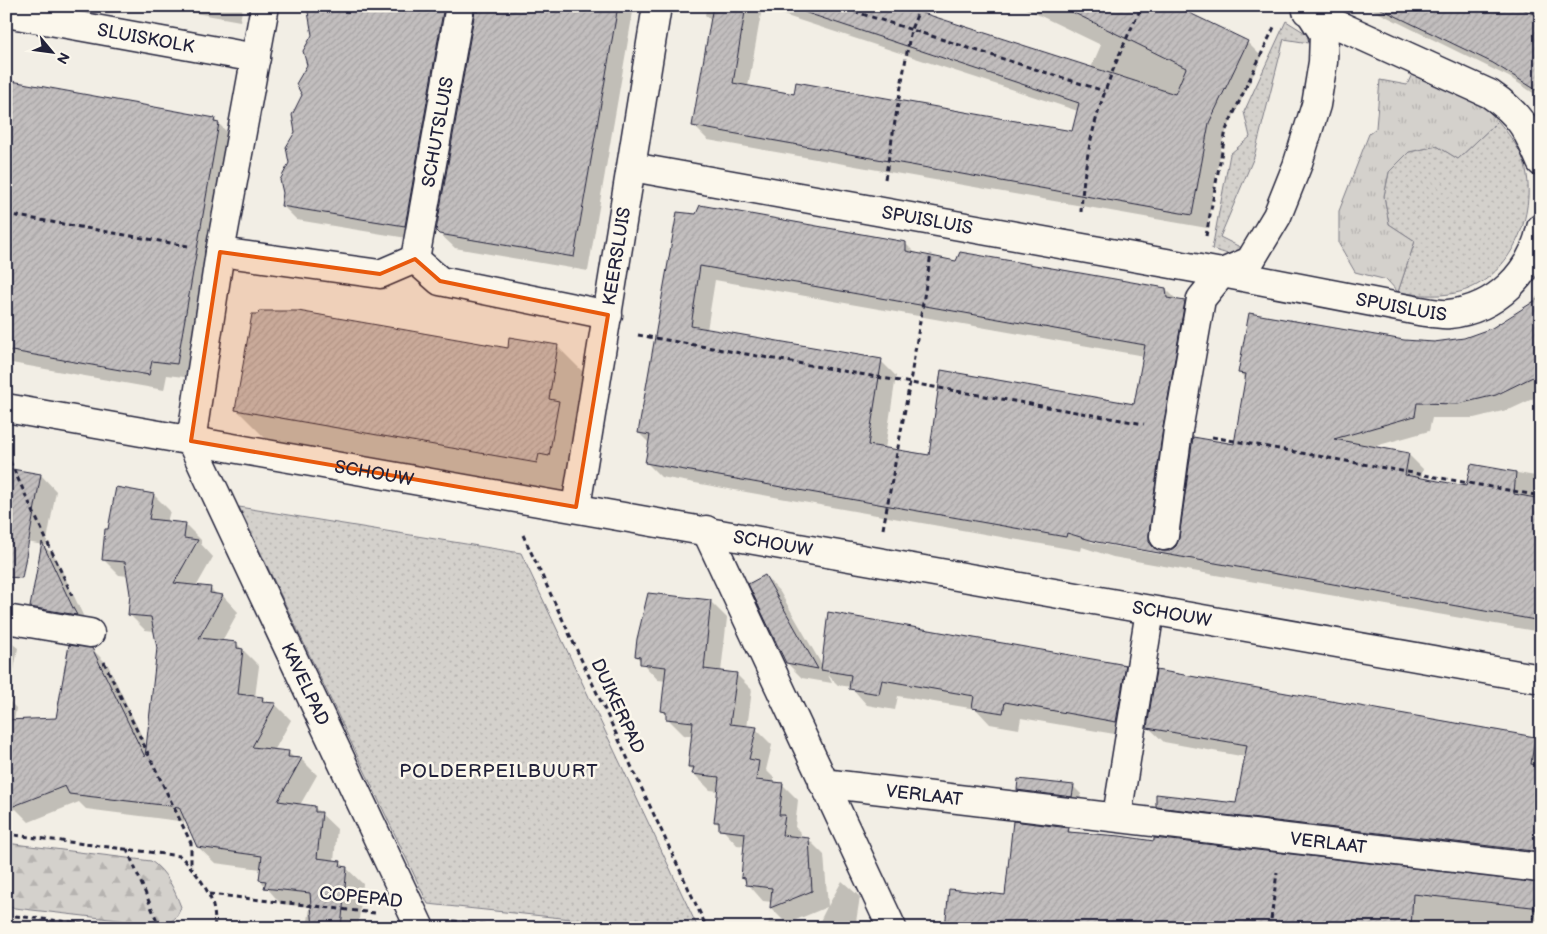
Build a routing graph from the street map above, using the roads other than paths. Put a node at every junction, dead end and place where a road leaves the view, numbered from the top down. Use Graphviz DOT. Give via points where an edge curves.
graph roads {
  1 [pos="265,6"];
  2 [pos="460,6"];
  3 [pos="657,6"];
  4 [pos="1304,8"];
  5 [pos="6,14"];
  6 [pos="256,58"];
  7 [pos="1541,162"];
  8 [pos="632,167"];
  9 [pos="1541,228"];
  10 [pos="220,252"];
  11 [pos="415,259"];
  12 [pos="1210,271"];
  13 [pos="607,322"];
  14 [pos="6,408"];
  15 [pos="191,441"];
  16 [pos="576,507"];
  17 [pos="706,530"];
  18 [pos="1164,536"];
  19 [pos="1150,611"];
  20 [pos="6,619"];
  21 [pos="90,633"];
  22 [pos="1541,679"];
  23 [pos="823,783"];
  24 [pos="1117,816"];
  25 [pos="1540,868"];
  26 [pos="418,922"];
  27 [pos="892,928"];
  1 -- 6 [label="street"];
  2 -- 11 [label="street, SCHUTSLUIS"];
  3 -- 8 [label="street, KEERSLUIS"];
  4 -- 7 [label="street" via="1490,94 1510,108 1527,130"];
  4 -- 12 [label="street" via="1324,34 1323,62 1316,105 1297,166 1277,216 1250,261"];
  5 -- 6 [label="street, SLUISKOLK"];
  6 -- 10 [label="street"];
  8 -- 12 [label="street, SPUISLUIS"];
  8 -- 13 [label="street, KEERSLUIS"];
  9 -- 12 [label="street, SPUISLUIS" via="1530,258 1511,287 1481,306 1449,314"];
  10 -- 11 [label="street" via="380,274"];
  10 -- 15 [label="street"];
  11 -- 13 [label="street" via="440,281"];
  12 -- 18 [label="street" via="1201,298 1178,430"];
  13 -- 16 [label="street, KEERSLUIS"];
  14 -- 15 [label="street, SCHOUW"];
  15 -- 16 [label="street, SCHOUW"];
  15 -- 26 [label="street, KAVELPAD"];
  16 -- 17 [label="street, SCHOUW"];
  17 -- 19 [label="street, SCHOUW"];
  17 -- 23 [label="street"];
  19 -- 22 [label="street, SCHOUW"];
  19 -- 24 [label="street"];
  20 -- 21 [label="street"];
  23 -- 24 [label="street, VERLAAT"];
  23 -- 27 [label="street"];
  24 -- 25 [label="street, VERLAAT"];
}
